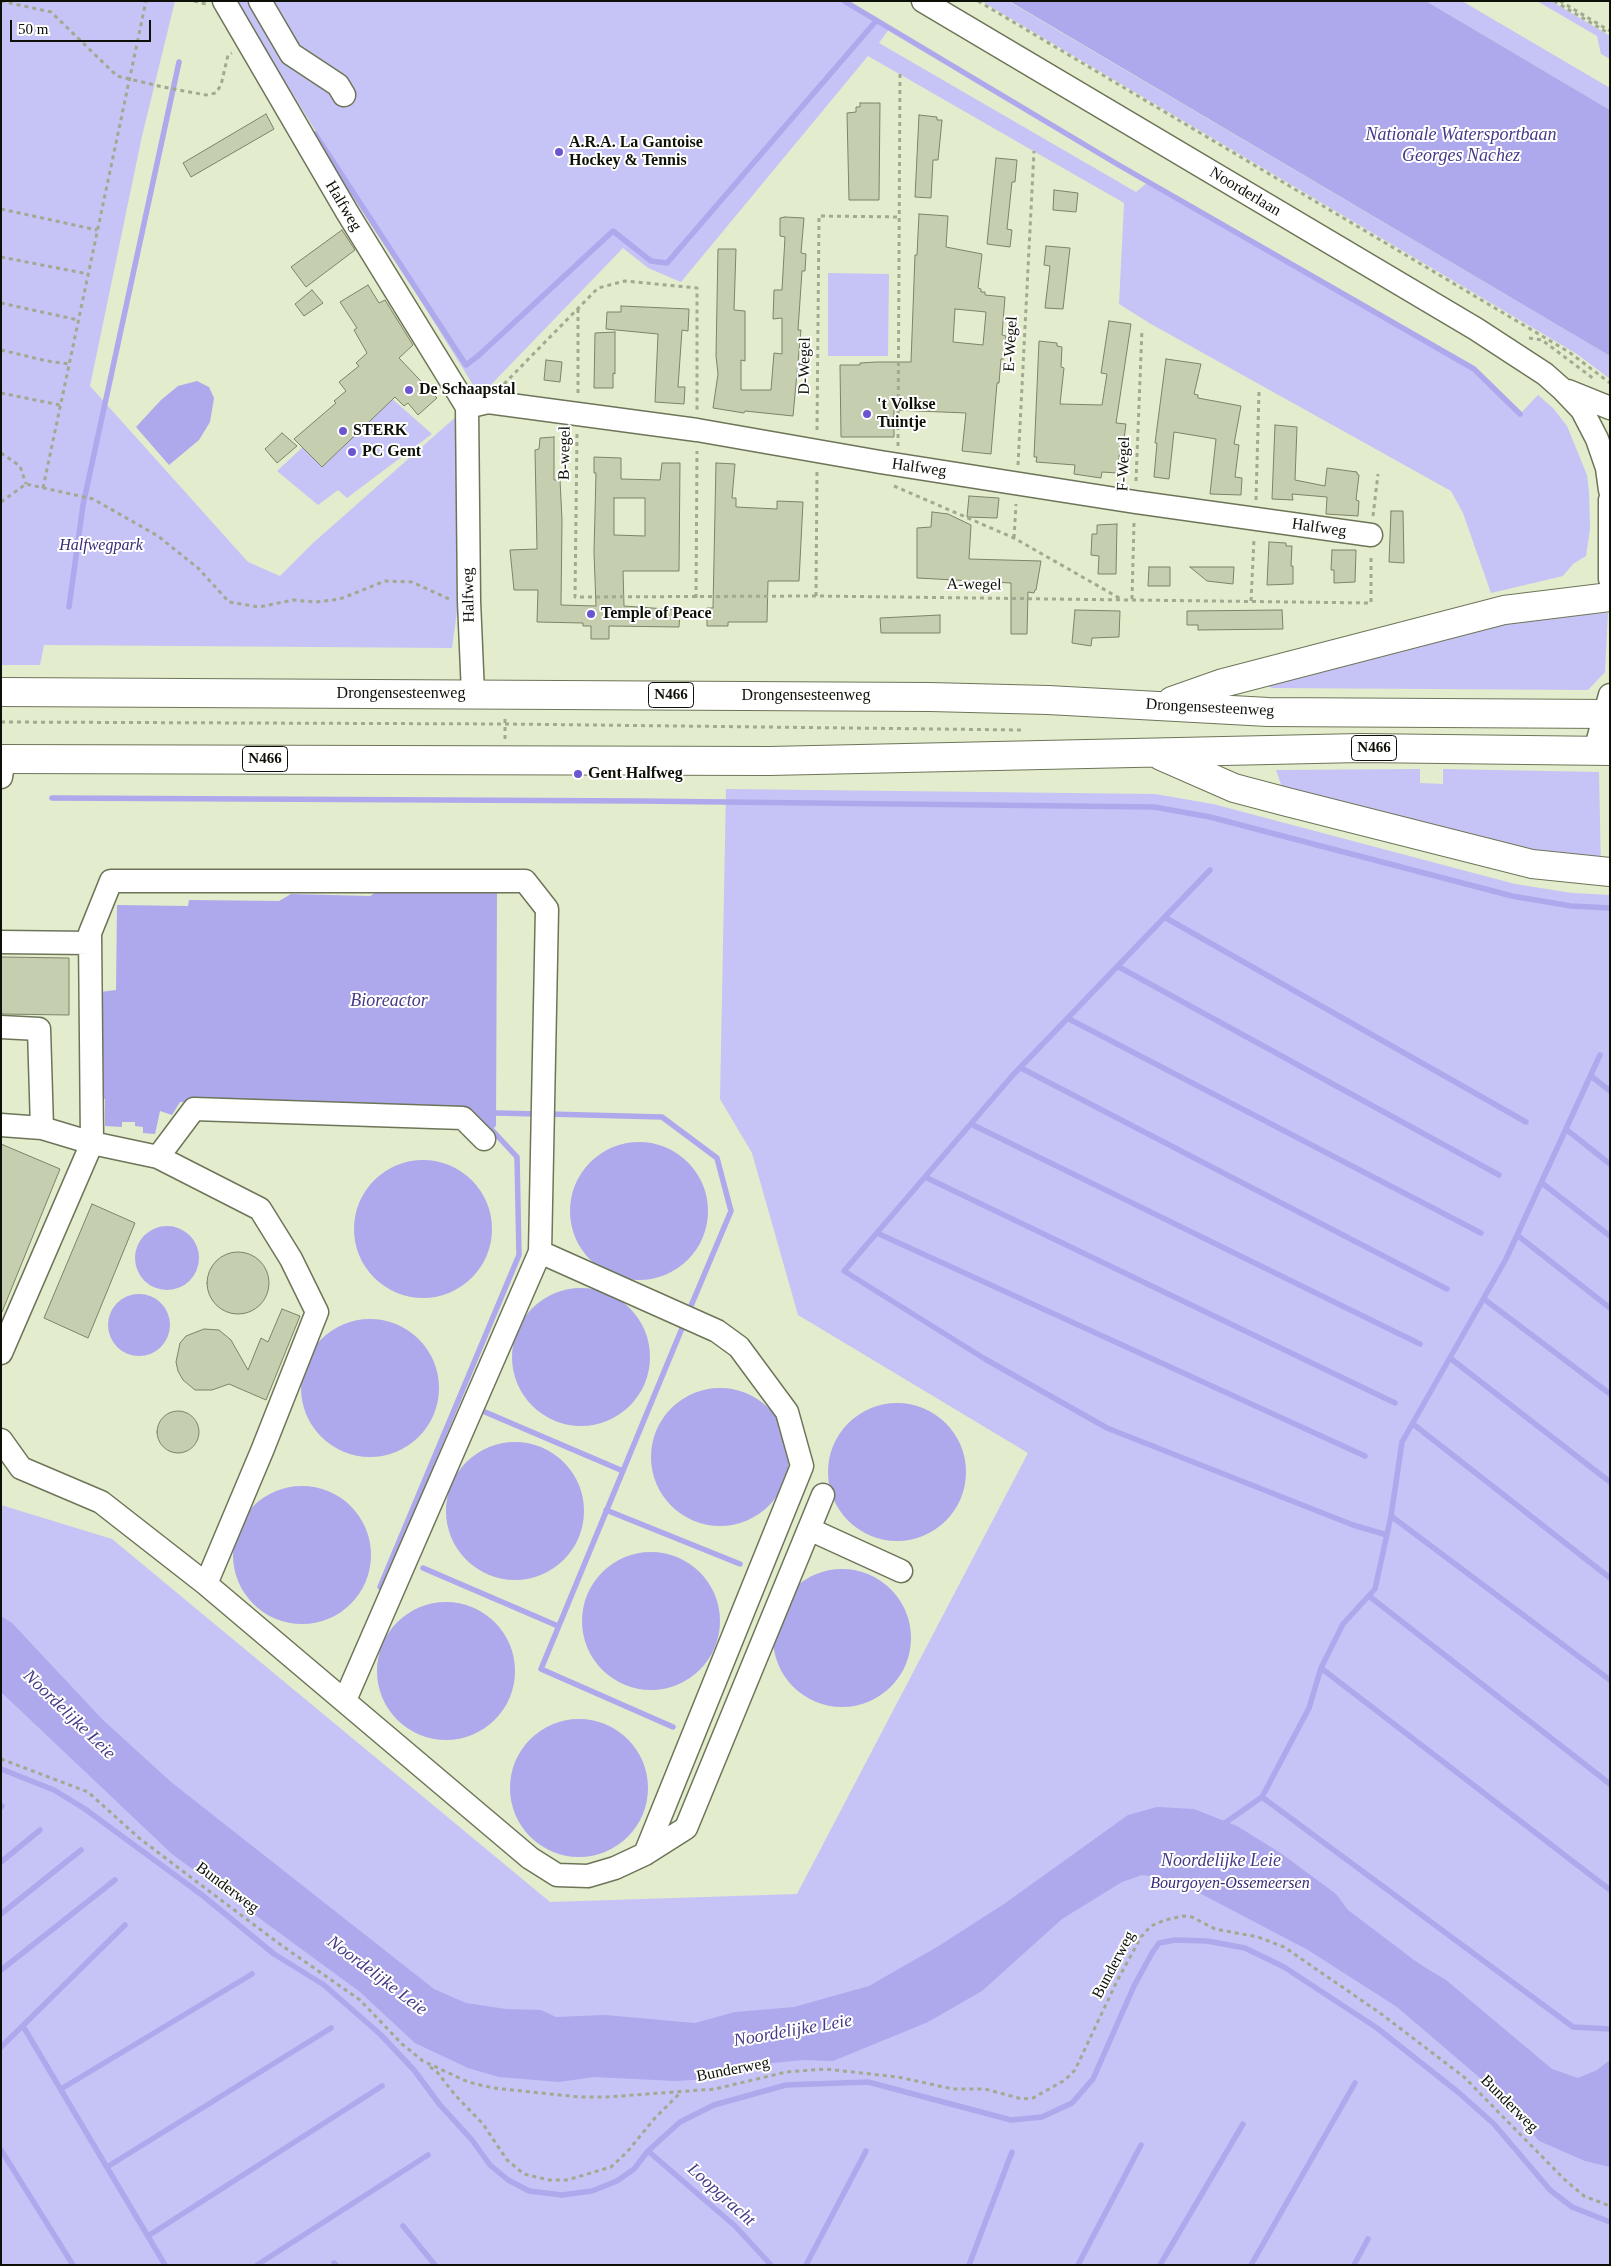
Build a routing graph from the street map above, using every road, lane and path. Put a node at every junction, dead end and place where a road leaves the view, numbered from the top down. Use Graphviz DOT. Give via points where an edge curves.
graph roads {
  1 [pos="1,1"];
  2 [pos="146,1"];
  3 [pos="224,1"];
  4 [pos="260,1"];
  5 [pos="922,1"];
  6 [pos="978,1"];
  7 [pos="1554,1"];
  8 [pos="1560,1"];
  9 [pos="1610,33"];
  10 [pos="247,43"];
  11 [pos="900,74"];
  12 [pos="130,79"];
  13 [pos="344,95"];
  14 [pos="1034,151"];
  15 [pos="1,209"];
  16 [pos="899,217"];
  17 [pos="98,230"];
  18 [pos="1,257"];
  19 [pos="88,274"];
  20 [pos="697,288"];
  21 [pos="1,303"];
  22 [pos="578,309"];
  23 [pos="78,320"];
  24 [pos="1142,329"];
  25 [pos="1,350"];
  26 [pos="1566,357"];
  27 [pos="69,364"];
  28 [pos="1598,381"];
  29 [pos="1610,383"];
  30 [pos="1604,385"];
  31 [pos="1610,388"];
  32 [pos="1562,389"];
  33 [pos="1,393"];
  34 [pos="478,404"];
  35 [pos="60,406"];
  36 [pos="1610,408"];
  37 [pos="578,414"];
  38 [pos="817,450"];
  39 [pos="1,454"];
  40 [pos="889,463"];
  41 [pos="1017,483"];
  42 [pos="26,484"];
  43 [pos="42,488"];
  44 [pos="1610,490"];
  45 [pos="1610,500"];
  46 [pos="1,502"];
  47 [pos="1135,502"];
  48 [pos="1371,535"];
  49 [pos="1014,538"];
  50 [pos="1610,579"];
  51 [pos="816,596"];
  52 [pos="575,597"];
  53 [pos="1610,597"];
  54 [pos="1122,599"];
  55 [pos="1132,599"];
  56 [pos="469,601"];
  57 [pos="1372,603"];
  58 [pos="1,692"];
  59 [pos="473,694"];
  60 [pos="506,694"];
  61 [pos="1159,705"];
  62 [pos="1608,708"];
  63 [pos="1,722"];
  64 [pos="505,724"];
  65 [pos="1031,730"];
  66 [pos="1602,751"];
  67 [pos="1153,752"];
  68 [pos="504,760"];
  69 [pos="2,765"];
  70 [pos="1610,872"];
  71 [pos="1,942"];
  72 [pos="90,943"];
  73 [pos="1,1027"];
  74 [pos="1,1125"];
  75 [pos="42,1128"];
  76 [pos="484,1139"];
  77 [pos="92,1143"];
  78 [pos="158,1157"];
  79 [pos="540,1252"];
  80 [pos="6,1326"];
  81 [pos="1,1353"];
  82 [pos="1,1440"];
  83 [pos="823,1495"];
  84 [pos="809,1529"];
  85 [pos="902,1571"];
  86 [pos="206,1584"];
  87 [pos="344,1700"];
  88 [pos="1,1759"];
  89 [pos="645,1854"];
  90 [pos="423,2062"];
  91 [pos="680,2093"];
  92 [pos="1610,2206"];
  1 -- 12 [label="path" via="51,12 117,76"];
  2 -- 12 [label="path"];
  3 -- 10 [label="street, Halfweg"];
  4 -- 13 [label="street" via="291,54 338,85"];
  5 -- 32 [label="street, Noorderlaan" via="1476,329 1545,374"];
  6 -- 29 [label="path" via="1569,352"];
  7 -- 9 [label="path"];
  8 -- 9 [label="path"];
  10 -- 12 [label="path" via="228,55 216,93 206,96"];
  10 -- 34 [label="street, Halfweg" via="347,212"];
  11 -- 16 [label="path"];
  12 -- 17 [label="path"];
  14 -- 41 [label="path, E-Wegel"];
  15 -- 17 [label="path"];
  16 -- 38 [label="path, D-Wegel" via="820,216"];
  16 -- 40 [label="path"];
  17 -- 19 [label="path"];
  18 -- 19 [label="path"];
  19 -- 23 [label="path"];
  20 -- 22 [label="path" via="625,281 598,288"];
  21 -- 23 [label="path"];
  22 -- 34 [label="path"];
  22 -- 37 [label="path, B-wegel"];
  23 -- 27 [label="path"];
  24 -- 47 [label="path, F-Wegel"];
  25 -- 27 [label="path"];
  26 -- 28 [label="path"];
  27 -- 35 [label="path"];
  30 -- 31 [label="path"];
  32 -- 36 [label="street"];
  32 -- 44 [label="street" via="1582,410 1597,439 1607,468"];
  33 -- 35 [label="path"];
  34 -- 37 [label="street, Halfweg"];
  34 -- 56 [label="street, Halfweg"];
  35 -- 43 [label="path"];
  37 -- 38 [label="street, Halfweg"];
  37 -- 52 [label="path, B-wegel"];
  38 -- 40 [label="street, Halfweg"];
  38 -- 51 [label="path, D-Wegel"];
  39 -- 42 [label="path" via="20,466"];
  40 -- 41 [label="street, Halfweg"];
  40 -- 49 [label="path" via="892,486"];
  41 -- 47 [label="street, Halfweg"];
  41 -- 49 [label="path, E-Wegel"];
  42 -- 43 [label="path"];
  42 -- 46 [label="path"];
  43 -- 56 [label="path" via="93,499 158,536 198,568 228,602 259,607 293,600 340,599 385,581 412,582 449,599"];
  45 -- 50 [label="street"];
  47 -- 48 [label="street, Halfweg"];
  47 -- 55 [label="path, F-Wegel"];
  49 -- 54 [label="path"];
  51 -- 52 [label="path, A-wegel"];
  51 -- 54 [label="path, A-wegel"];
  53 -- 61 [label="highway" via="1504,610 1223,683"];
  54 -- 55 [label="path, A-wegel"];
  55 -- 57 [label="path, A-wegel"];
  56 -- 59 [label="street, Halfweg"];
  58 -- 59 [label="highway, Drongensesteenweg / N466"];
  59 -- 60 [label="highway, Drongensesteenweg / N466"];
  60 -- 61 [label="highway, Drongensesteenweg / N466" via="930,697"];
  60 -- 64 [label="path"];
  61 -- 62 [label="highway, Drongensesteenweg / N466" via="1268,712"];
  62 -- 66 [label="street"];
  63 -- 64 [label="path"];
  64 -- 65 [label="path"];
  64 -- 68 [label="path"];
  66 -- 67 [label="highway, N466" via="1360,748"];
  67 -- 68 [label="highway, N466" via="769,761"];
  67 -- 70 [label="highway" via="1234,788 1287,802 1532,864"];
  68 -- 69 [label="highway, N466"];
  71 -- 72 [label="street"];
  72 -- 77 [label="street"];
  72 -- 79 [label="street" via="90,933 111,881 526,881 547,909"];
  73 -- 75 [label="street" via="39,1029"];
  74 -- 75 [label="street"];
  75 -- 77 [label="street"];
  76 -- 78 [label="street" via="463,1118 194,1109"];
  77 -- 78 [label="street"];
  77 -- 80 [label="street"];
  78 -- 86 [label="street" via="260,1209 291,1259 317,1312"];
  79 -- 87 [label="street"];
  79 -- 89 [label="street" via="718,1331 739,1346 787,1412 802,1466"];
  80 -- 81 [label="street"];
  82 -- 86 [label="street" via="22,1468 102,1502"];
  83 -- 84 [label="street"];
  84 -- 85 [label="street"];
  84 -- 89 [label="street" via="686,1828"];
  86 -- 87 [label="street"];
  87 -- 89 [label="street" via="530,1858 557,1875 588,1876"];
  88 -- 90 [label="path, Bunderweg" via="88,1792 139,1838 360,2000"];
  90 -- 91 [label="path, Bunderweg" via="468,2082 492,2088 579,2097"];
  90 -- 91 [label="path, Bunderweg" via="437,2072 484,2124 507,2160 524,2174 549,2180 567,2180 611,2166"];
  91 -- 92 [label="path, Bunderweg" via="734,2086 786,2072 826,2069 898,2077 953,2089 985,2089 1022,2099 1033,2098 1065,2080 1075,2070 1117,1981 1151,1926 1183,1916 1192,1917 1215,1929 1258,1937 1284,1947 1380,2013 1464,2077 1584,2196"];
}
